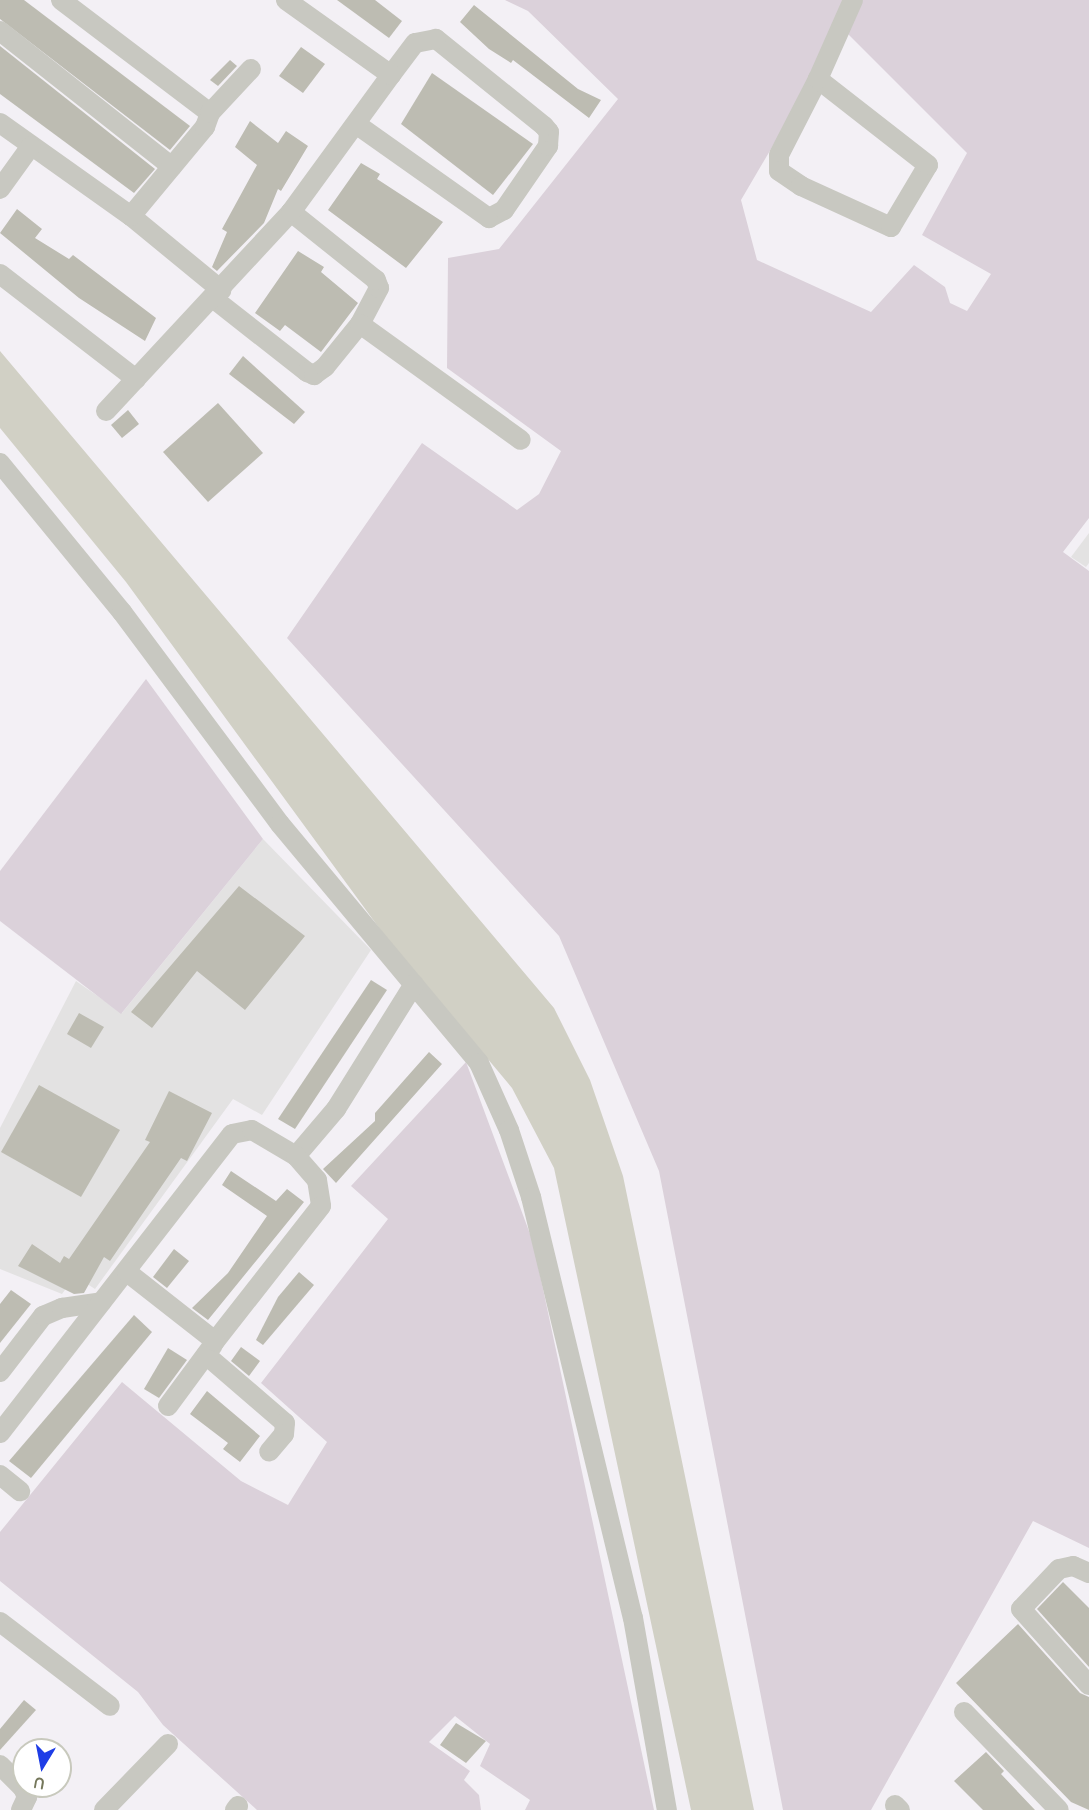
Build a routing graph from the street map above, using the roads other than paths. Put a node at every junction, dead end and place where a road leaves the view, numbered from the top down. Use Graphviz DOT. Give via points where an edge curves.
graph roads {
  1 [pos="61,0"];
  2 [pos="286,0"];
  3 [pos="853,0"];
  4 [pos="0,31"];
  5 [pos="251,69"];
  6 [pos="391,75"];
  7 [pos="818,79"];
  8 [pos="210,113"];
  9 [pos="0,123"];
  10 [pos="356,124"];
  11 [pos="31,147"];
  12 [pos="172,167"];
  13 [pos="0,189"];
  14 [pos="291,212"];
  15 [pos="131,216"];
  16 [pos="0,274"];
  17 [pos="218,294"];
  18 [pos="360,324"];
  19 [pos="136,379"];
  20 [pos="106,411"];
  21 [pos="521,440"];
  22 [pos="0,463"];
  23 [pos="414,984"];
  24 [pos="296,1156"];
  25 [pos="127,1272"];
  26 [pos="102,1302"];
  27 [pos="211,1348"];
  28 [pos="0,1372"];
  29 [pos="168,1406"];
  30 [pos="0,1433"];
  31 [pos="269,1452"];
  32 [pos="0,1475"];
  33 [pos="20,1491"];
  34 [pos="1089,1573"];
  35 [pos="0,1622"];
  36 [pos="1089,1685"];
  37 [pos="110,1706"];
  38 [pos="964,1712"];
  39 [pos="168,1744"];
  40 [pos="0,1765"];
  41 [pos="21,1810"];
  42 [pos="104,1810"];
  43 [pos="668,1810"];
  44 [pos="1059,1810"];
  1 -- 8 [label="street"];
  2 -- 6 [label="street"];
  3 -- 7 [label="street"];
  4 -- 12 [label="street"];
  5 -- 8 [label="street"];
  6 -- 10 [label="street"];
  6 -- 10 [label="street" via="415,42 436,39 544,126 549,132 548,146 504,210 489,218"];
  7 -- 7 [label="street" via="779,155 779,171 792,182 891,227 928,165"];
  8 -- 12 [label="street" via="205,127"];
  9 -- 11 [label="street"];
  10 -- 14 [label="street"];
  11 -- 13 [label="street"];
  11 -- 15 [label="street"];
  12 -- 15 [label="street"];
  14 -- 17 [label="street"];
  14 -- 18 [label="street" via="376,280 377,296"];
  15 -- 17 [label="street"];
  16 -- 19 [label="street"];
  17 -- 18 [label="street" via="314,375"];
  17 -- 19 [label="street"];
  18 -- 21 [label="street"];
  19 -- 20 [label="street"];
  22 -- 23 [label="street" via="122,612 280,824"];
  23 -- 24 [label="street" via="336,1109"];
  23 -- 43 [label="street" via="479,1063 509,1130 531,1197 633,1618"];
  24 -- 25 [label="street" via="252,1130 238,1130"];
  24 -- 27 [label="street" via="317,1180 321,1206"];
  25 -- 26 [label="street"];
  25 -- 27 [label="street"];
  26 -- 28 [label="street" via="62,1308 43,1316"];
  26 -- 30 [label="street"];
  27 -- 29 [label="street"];
  27 -- 31 [label="street" via="285,1423 284,1434"];
  32 -- 33 [label="street"];
  34 -- 36 [label="street" via="1073,1566 1059,1569 1021,1609"];
  35 -- 37 [label="street"];
  38 -- 44 [label="street"];
  39 -- 42 [label="street"];
  40 -- 41 [label="street" via="23,1788 27,1797"];
}
